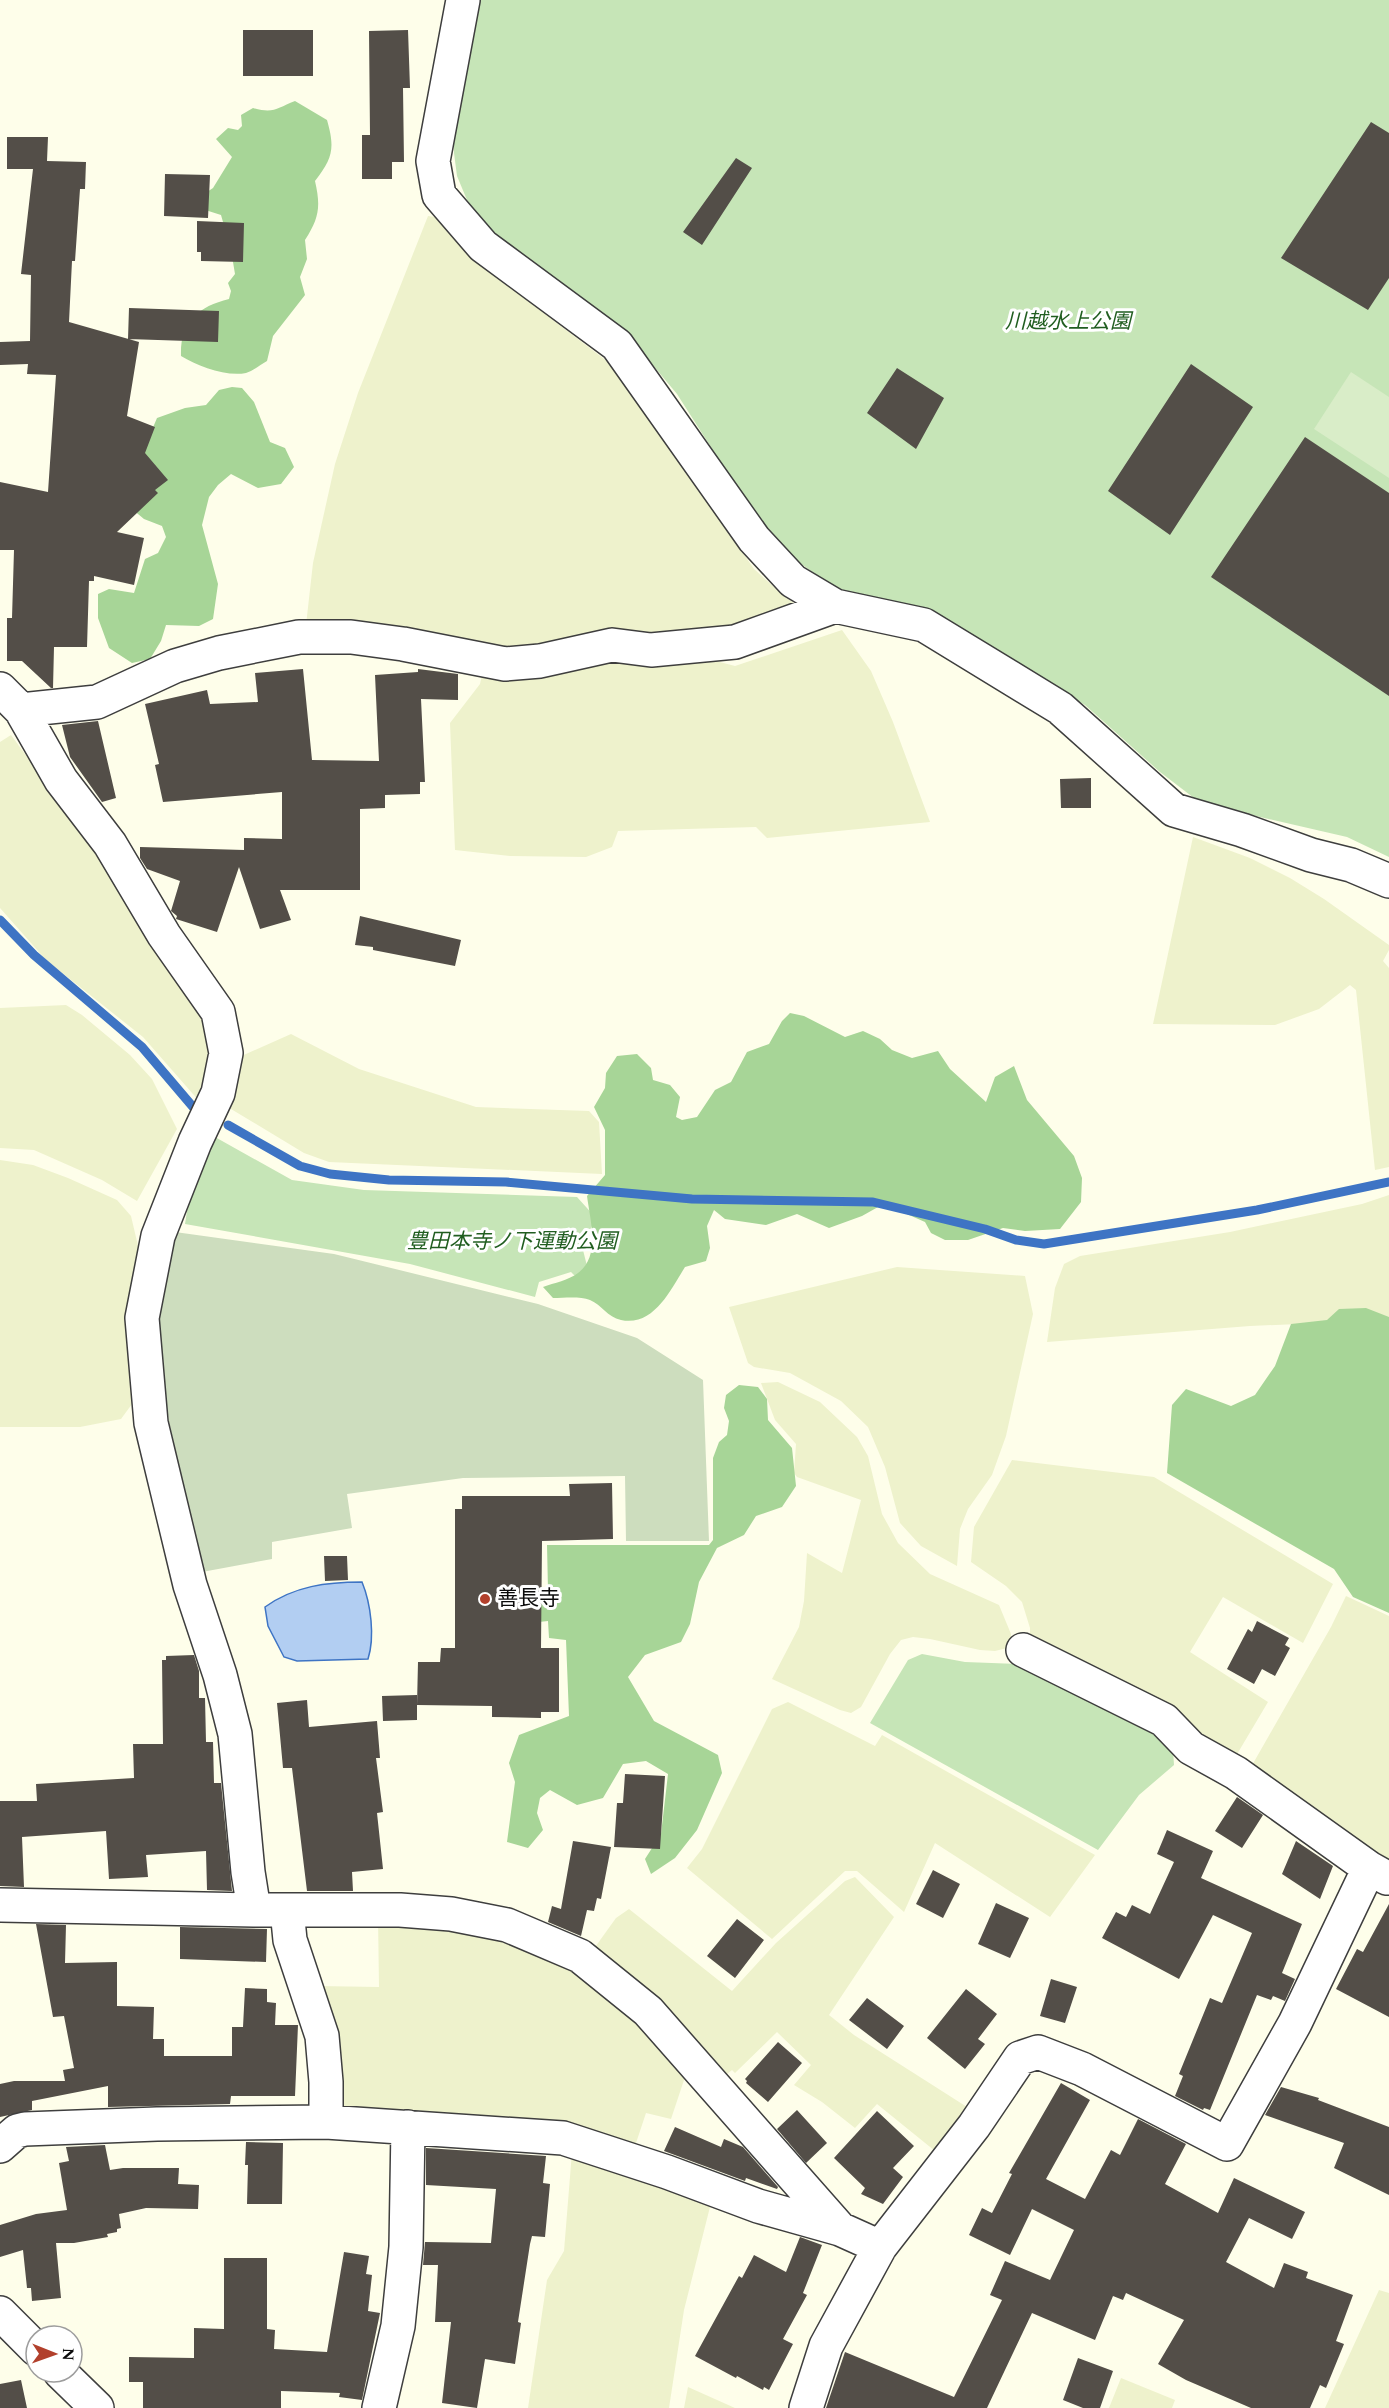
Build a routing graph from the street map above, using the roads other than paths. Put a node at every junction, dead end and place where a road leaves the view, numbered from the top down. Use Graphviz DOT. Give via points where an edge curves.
graph roads {
  1 [pos="463,0"];
  2 [pos="835,606"];
  3 [pos="10,700"];
  4 [pos="1389,881"];
  5 [pos="1023,1650"];
  6 [pos="1379,1874"];
  7 [pos="0,1905"];
  8 [pos="254,1910"];
  9 [pos="287,1910"];
  10 [pos="326,2122"];
  11 [pos="408,2127"];
  12 [pos="0,2146"];
  13 [pos="840,2229"];
  14 [pos="880,2247"];
  15 [pos="0,2313"];
  16 [pos="24,2337"];
  17 [pos="72,2384"];
  18 [pos="97,2408"];
  19 [pos="379,2408"];
  20 [pos="806,2408"];
  1 -- 2 [label="street" via="433,161 439,195 483,246 616,345 754,539 794,581"];
  2 -- 3 [label="street" via="735,642 651,650 612,645 540,662 505,664 351,636 298,637 175,666 97,702"];
  2 -- 4 [label="street" via="924,625 1060,708 1174,810 1351,865"];
  3 -- 8 [label="street" via="61,780 111,844 164,934 218,1012 226,1053 218,1093 158,1236 142,1318 151,1423 190,1585 235,1734"];
  5 -- 6 [label="street" via="1164,1720 1191,1748 1236,1773"];
  6 -- 14 [label="street" via="1227,2144 1082,2069 1038,2052 1020,2058 974,2126"];
  7 -- 8 [label="street"];
  8 -- 9 [label="street"];
  9 -- 10 [label="street" via="290,1940 322,2036"];
  9 -- 13 [label="street" via="451,1914 507,1925 580,1956 648,2011"];
  10 -- 11 [label="street"];
  10 -- 12 [label="street" via="25,2129"];
  11 -- 13 [label="street" via="562,2138 758,2206"];
  11 -- 19 [label="street" via="406,2247 398,2326"];
  13 -- 14 [label="street"];
  14 -- 20 [label="street" via="826,2346"];
  15 -- 16 [label="street"];
  17 -- 18 [label="street"];
}
